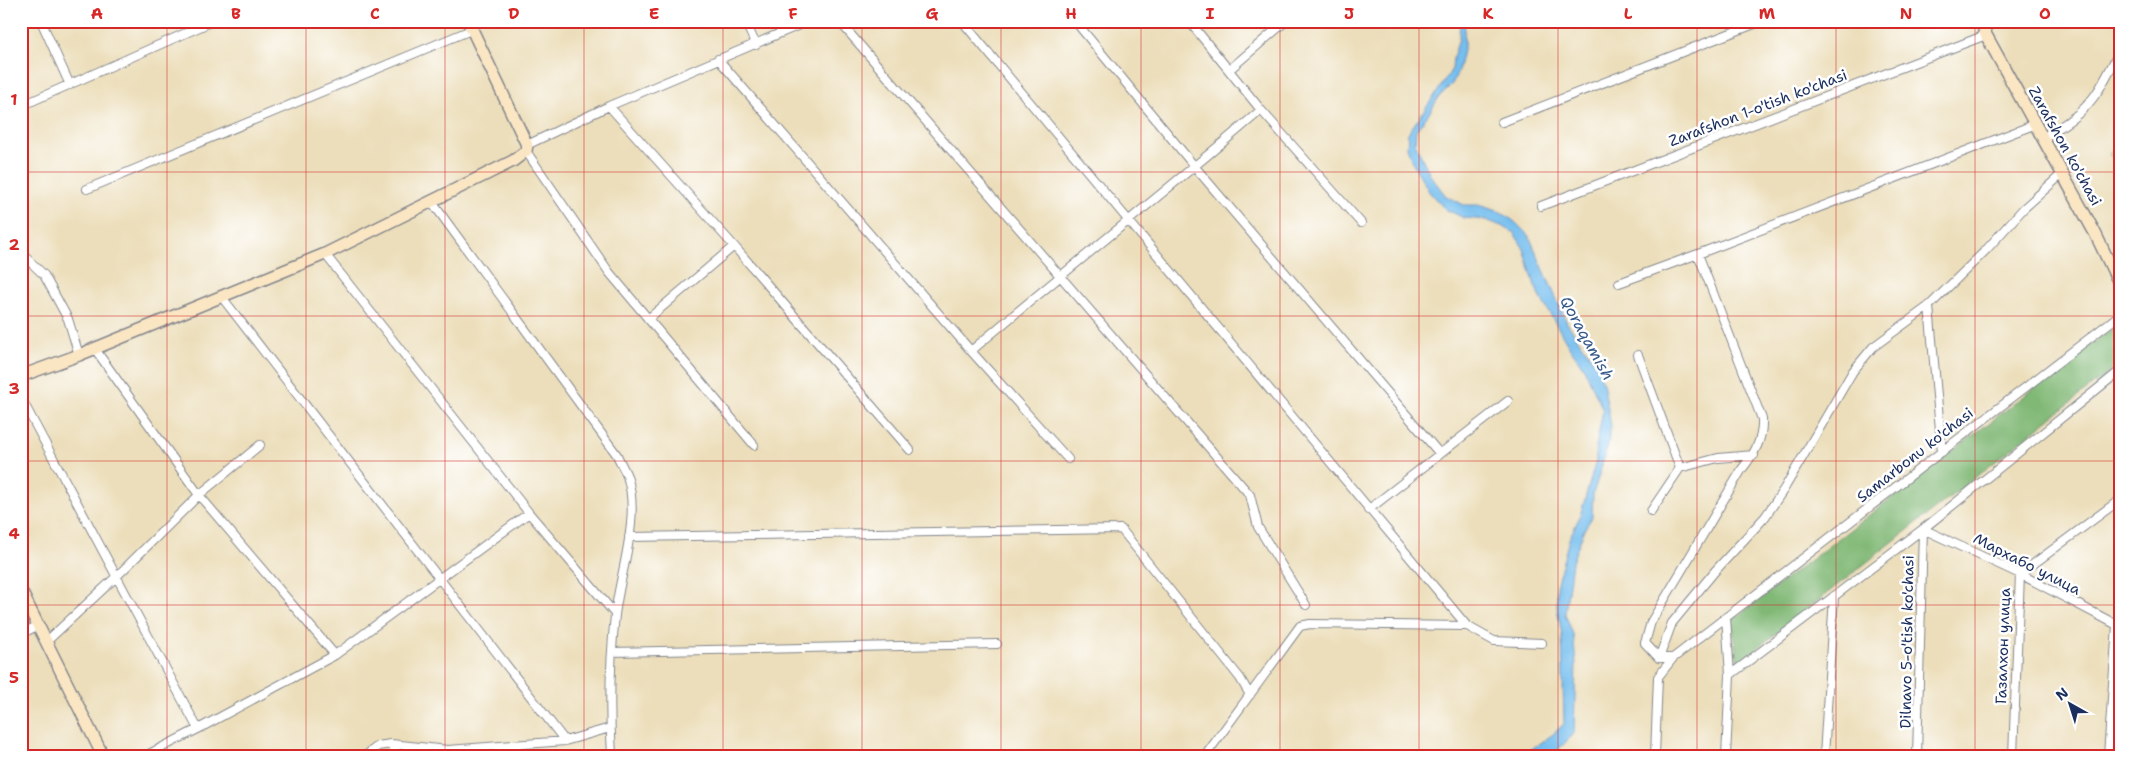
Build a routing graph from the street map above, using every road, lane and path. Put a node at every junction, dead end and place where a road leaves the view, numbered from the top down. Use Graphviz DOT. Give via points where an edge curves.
graph roads {
  1 [pos="41,21"];
  2 [pos="214,21"];
  3 [pos="745,21"];
  4 [pos="809,21"];
  5 [pos="839,21"];
  6 [pos="962,21"];
  7 [pos="1075,21"];
  8 [pos="1189,21"];
  9 [pos="1286,21"];
  10 [pos="1762,21"];
  11 [pos="1980,21"];
  12 [pos="470,26"];
  13 [pos="1986,35"];
  14 [pos="756,45"];
  15 [pos="2121,48"];
  16 [pos="718,59"];
  17 [pos="1229,70"];
  18 [pos="70,85"];
  19 [pos="21,106"];
  20 [pos="609,106"];
  21 [pos="1261,110"];
  22 [pos="1502,122"];
  23 [pos="2036,124"];
  24 [pos="2043,138"];
  25 [pos="526,148"];
  26 [pos="1195,167"];
  27 [pos="2062,174"];
  28 [pos="87,189"];
  29 [pos="432,202"];
  30 [pos="1541,206"];
  31 [pos="1128,221"];
  32 [pos="1361,223"];
  33 [pos="734,246"];
  34 [pos="21,253"];
  35 [pos="325,254"];
  36 [pos="1698,254"];
  37 [pos="1059,276"];
  38 [pos="1619,283"];
  39 [pos="2121,287"];
  40 [pos="221,296"];
  41 [pos="1929,306"];
  42 [pos="2121,314"];
  43 [pos="648,319"];
  44 [pos="95,349"];
  45 [pos="971,351"];
  46 [pos="1638,355"];
  47 [pos="79,356"];
  48 [pos="2121,370"];
  49 [pos="21,376"];
  50 [pos="21,398"];
  51 [pos="1508,401"];
  52 [pos="260,445"];
  53 [pos="754,445"];
  54 [pos="910,450"];
  55 [pos="1942,452"];
  56 [pos="1440,454"];
  57 [pos="1754,454"];
  58 [pos="1068,459"];
  59 [pos="1680,468"];
  60 [pos="199,495"];
  61 [pos="2121,499"];
  62 [pos="1368,510"];
  63 [pos="1652,511"];
  64 [pos="529,513"];
  65 [pos="1923,529"];
  66 [pos="629,537"];
  67 [pos="2020,574"];
  68 [pos="116,576"];
  69 [pos="439,578"];
  70 [pos="21,591"];
  71 [pos="1834,596"];
  72 [pos="1306,605"];
  73 [pos="615,614"];
  74 [pos="1726,617"];
  75 [pos="39,625"];
  76 [pos="1466,626"];
  77 [pos="2119,626"];
  78 [pos="21,634"];
  79 [pos="47,641"];
  80 [pos="1542,643"];
  81 [pos="997,644"];
  82 [pos="612,652"];
  83 [pos="335,656"];
  84 [pos="1659,658"];
  85 [pos="1673,658"];
  86 [pos="1730,675"];
  87 [pos="1250,695"];
  88 [pos="610,728"];
  89 [pos="198,729"];
  90 [pos="2110,732"];
  91 [pos="2121,732"];
  92 [pos="565,741"];
  93 [pos="390,744"];
  94 [pos="103,756"];
  95 [pos="144,756"];
  96 [pos="365,756"];
  97 [pos="399,756"];
  98 [pos="612,756"];
  99 [pos="1205,756"];
  100 [pos="1655,756"];
  101 [pos="1726,756"];
  102 [pos="1824,756"];
  103 [pos="1917,756"];
  104 [pos="2013,756"];
  105 [pos="2108,756"];
  1 -- 18 [label="street"];
  2 -- 18 [label="street"];
  3 -- 14 [label="street"];
  4 -- 14 [label="street"];
  5 -- 37 [label="street"];
  6 -- 31 [label="street"];
  7 -- 26 [label="street"];
  8 -- 17 [label="street"];
  9 -- 17 [label="street"];
  10 -- 22 [label="street"];
  11 -- 13 [label="street, Zarafshon ko'chasi"];
  12 -- 25 [label="street"];
  12 -- 28 [label="street"];
  13 -- 23 [label="street, Zarafshon ko'chasi"];
  13 -- 30 [label="street, Zarafshon 1-o'tish ko'chasi"];
  14 -- 16 [label="street"];
  15 -- 24 [label="street" via="2101,88 2088,103"];
  16 -- 20 [label="street"];
  16 -- 45 [label="street"];
  17 -- 21 [label="street"];
  18 -- 19 [label="street"];
  20 -- 25 [label="street"];
  20 -- 33 [label="street"];
  21 -- 26 [label="street"];
  21 -- 32 [label="street"];
  23 -- 24 [label="street, Zarafshon ko'chasi"];
  23 -- 36 [label="street"];
  24 -- 27 [label="street, Zarafshon ko'chasi"];
  25 -- 29 [label="street" via="513,161"];
  25 -- 43 [label="street" via="609,272"];
  26 -- 31 [label="street"];
  26 -- 56 [label="street"];
  27 -- 39 [label="street, Zarafshon ko'chasi"];
  27 -- 41 [label="street" via="2023,209"];
  29 -- 35 [label="street"];
  29 -- 66 [label="street" via="617,455 627,477 631,504"];
  31 -- 37 [label="street"];
  31 -- 62 [label="street"];
  33 -- 43 [label="street"];
  33 -- 54 [label="street"];
  34 -- 47 [label="street" via="48,282 68,319"];
  35 -- 40 [label="street"];
  35 -- 64 [label="street"];
  36 -- 38 [label="street"];
  36 -- 57 [label="street" via="1762,419 1763,433"];
  37 -- 45 [label="street"];
  37 -- 72 [label="street" via="1250,495 1258,527"];
  40 -- 44 [label="street"];
  40 -- 69 [label="street"];
  41 -- 55 [label="street"];
  41 -- 84 [label="street" via="1873,347 1853,372 1765,517 1672,623"];
  42 -- 55 [label="street, Samarbonu ko'chasi"];
  43 -- 53 [label="street"];
  44 -- 47 [label="street"];
  44 -- 60 [label="street"];
  45 -- 58 [label="street"];
  46 -- 59 [label="street"];
  47 -- 49 [label="street"];
  48 -- 65 [label="street"];
  50 -- 68 [label="street"];
  51 -- 56 [label="street"];
  52 -- 60 [label="street"];
  55 -- 74 [label="street, Samarbonu ko'chasi"];
  56 -- 62 [label="street"];
  57 -- 59 [label="street" via="1718,458"];
  57 -- 84 [label="street" via="1651,622 1645,643"];
  59 -- 63 [label="street"];
  60 -- 68 [label="street"];
  60 -- 83 [label="street"];
  61 -- 67 [label="street, Газалхон улица"];
  62 -- 76 [label="street"];
  64 -- 69 [label="street"];
  64 -- 73 [label="street"];
  65 -- 67 [label="street, Мархабо улица"];
  65 -- 71 [label="street"];
  65 -- 103 [label="street, Dilnavo 5-o'tish ko'chasi"];
  66 -- 73 [label="street"];
  66 -- 87 [label="street" via="1122,529"];
  67 -- 77 [label="street, Мархабо улица"];
  67 -- 104 [label="street, Газалхон улица"];
  68 -- 79 [label="street"];
  68 -- 89 [label="street"];
  69 -- 83 [label="street"];
  69 -- 92 [label="street"];
  70 -- 75 [label="street"];
  71 -- 86 [label="street"];
  71 -- 102 [label="street"];
  73 -- 82 [label="street"];
  74 -- 85 [label="street, Samarbonu ko'chasi"];
  74 -- 86 [label="street"];
  75 -- 78 [label="street"];
  75 -- 79 [label="street"];
  76 -- 80 [label="street" via="1494,641"];
  76 -- 87 [label="street" via="1300,626"];
  77 -- 90 [label="street, Мархабо улица"];
  79 -- 94 [label="street"];
  81 -- 82 [label="street"];
  82 -- 88 [label="street"];
  83 -- 89 [label="street"];
  84 -- 85 [label="street"];
  85 -- 100 [label="street, Samarbonu ko'chasi" via="1658,677"];
  86 -- 101 [label="street"];
  87 -- 99 [label="street"];
  88 -- 92 [label="street"];
  88 -- 98 [label="street"];
  89 -- 95 [label="street"];
  90 -- 91 [label="street"];
  90 -- 105 [label="street, Мархабо улица"];
  92 -- 93 [label="street" via="448,750"];
  93 -- 96 [label="street" via="378,746"];
  93 -- 97 [label="street"];
}
